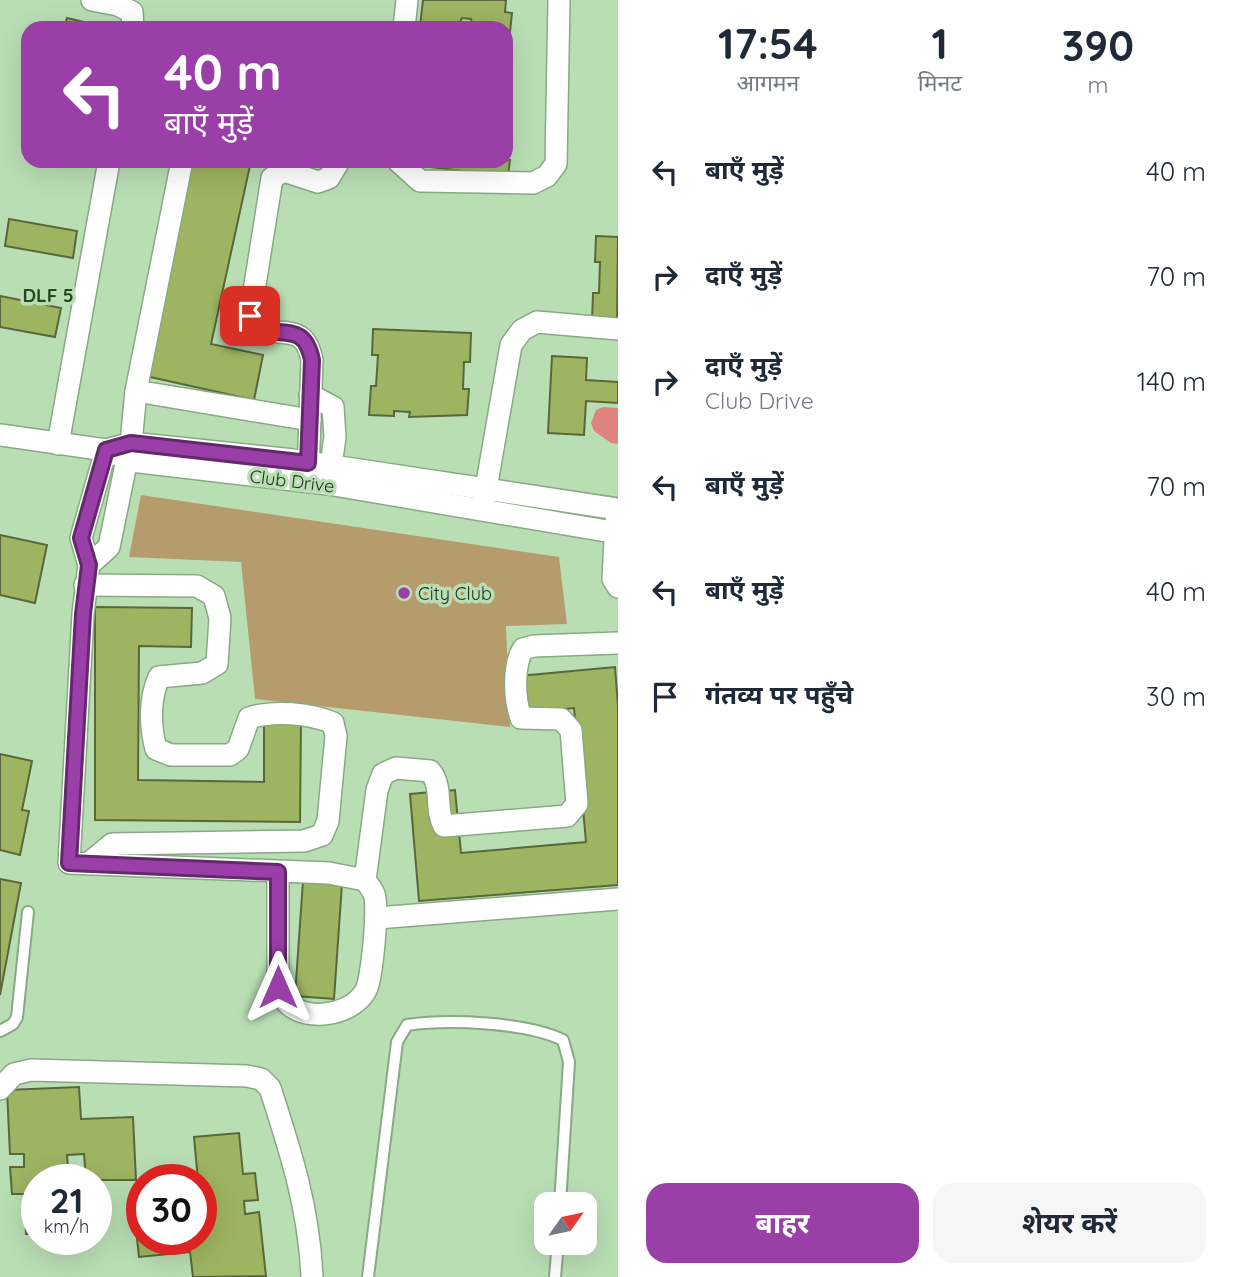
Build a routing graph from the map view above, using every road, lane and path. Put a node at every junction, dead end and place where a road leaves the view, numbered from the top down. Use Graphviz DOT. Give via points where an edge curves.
graph roads {
  1 [pos="92,0"];
  2 [pos="407,0"];
  3 [pos="559,0"];
  4 [pos="133,21"];
  5 [pos="405,21"];
  6 [pos="108,168"];
  7 [pos="181,168"];
  8 [pos="334,168"];
  9 [pos="406,168"];
  10 [pos="618,329"];
  11 [pos="136,391"];
  12 [pos="310,395"];
  13 [pos="310,420"];
  14 [pos="0,436"];
  15 [pos="58,444"];
  16 [pos="106,450"];
  17 [pos="129,451"];
  18 [pos="319,474"];
  19 [pos="486,488"];
  20 [pos="617,509"];
  21 [pos="482,511"];
  22 [pos="616,533"];
  23 [pos="87,575"];
  24 [pos="618,587"];
  25 [pos="618,643"];
  26 [pos="88,864"];
  27 [pos="278,872"];
  28 [pos="365,880"];
  29 [pos="618,899"];
  30 [pos="28,912"];
  31 [pos="377,918"];
  32 [pos="0,1031"];
  33 [pos="0,1089"];
  34 [pos="561,1192"];
  35 [pos="557,1255"];
  36 [pos="312,1277"];
  37 [pos="368,1277"];
  38 [pos="555,1277"];
  1 -- 4 [label="street" via="132,12"];
  2 -- 5 [label="street"];
  3 -- 9 [label="street" via="556,164 547,176 533,183 420,181"];
  6 -- 15 [label="street"];
  7 -- 11 [label="street"];
  8 -- 12 [label="street" via="329,178 318,181 284,171 272,178 250,316 262,330 294,333 306,340 312,360"];
  10 -- 19 [label="street" via="537,322 522,330 511,345"];
  11 -- 13 [label="street"];
  11 -- 17 [label="street"];
  12 -- 13 [label="street"];
  12 -- 18 [label="street" via="333,407 335,420"];
  13 -- 18 [label="street"];
  14 -- 15 [label="street, Club Drive"];
  15 -- 16 [label="street, Club Drive"];
  16 -- 17 [label="street, Club Drive"];
  16 -- 23 [label="street" via="81,538"];
  17 -- 18 [label="street, Club Drive"];
  17 -- 23 [label="street" via="109,547"];
  18 -- 19 [label="street, Club Drive"];
  18 -- 21 [label="street, Club Drive"];
  19 -- 20 [label="street, Club Drive"];
  19 -- 21 [label="street"];
  20 -- 22 [label="street"];
  21 -- 22 [label="street, Club Drive"];
  22 -- 24 [label="street" via="613,579"];
  23 -- 26 [label="street" via="69,863"];
  23 -- 26 [label="street" via="197,586 214,596 220,618 217,664 202,673 159,677 151,732 156,749 171,755 230,755 238,750 249,718 265,713 320,717 333,723 336,736 328,821 322,835 304,841 112,845"];
  25 -- 28 [label="street" via="534,646 523,649 517,659 520,718 561,719 571,730 577,804 567,816 444,826 439,781 430,771 396,768 383,774 377,790"];
  26 -- 27 [label="street"];
  27 -- 28 [label="street" via="329,873"];
  27 -- 31 [label="street" via="278,987 295,1009 334,1015 366,990"];
  28 -- 31 [label="street" via="374,894"];
  29 -- 31 [label="street"];
  30 -- 32 [label="lane" via="16,1017"];
  33 -- 36 [label="street" via="14,1074 32,1070 261,1079 270,1088 300,1180 310,1231"];
  34 -- 37 [label="lane" via="569,1062 563,1040 541,1029 430,1021 407,1025 397,1042"];
  35 -- 38 [label="lane"];
}
